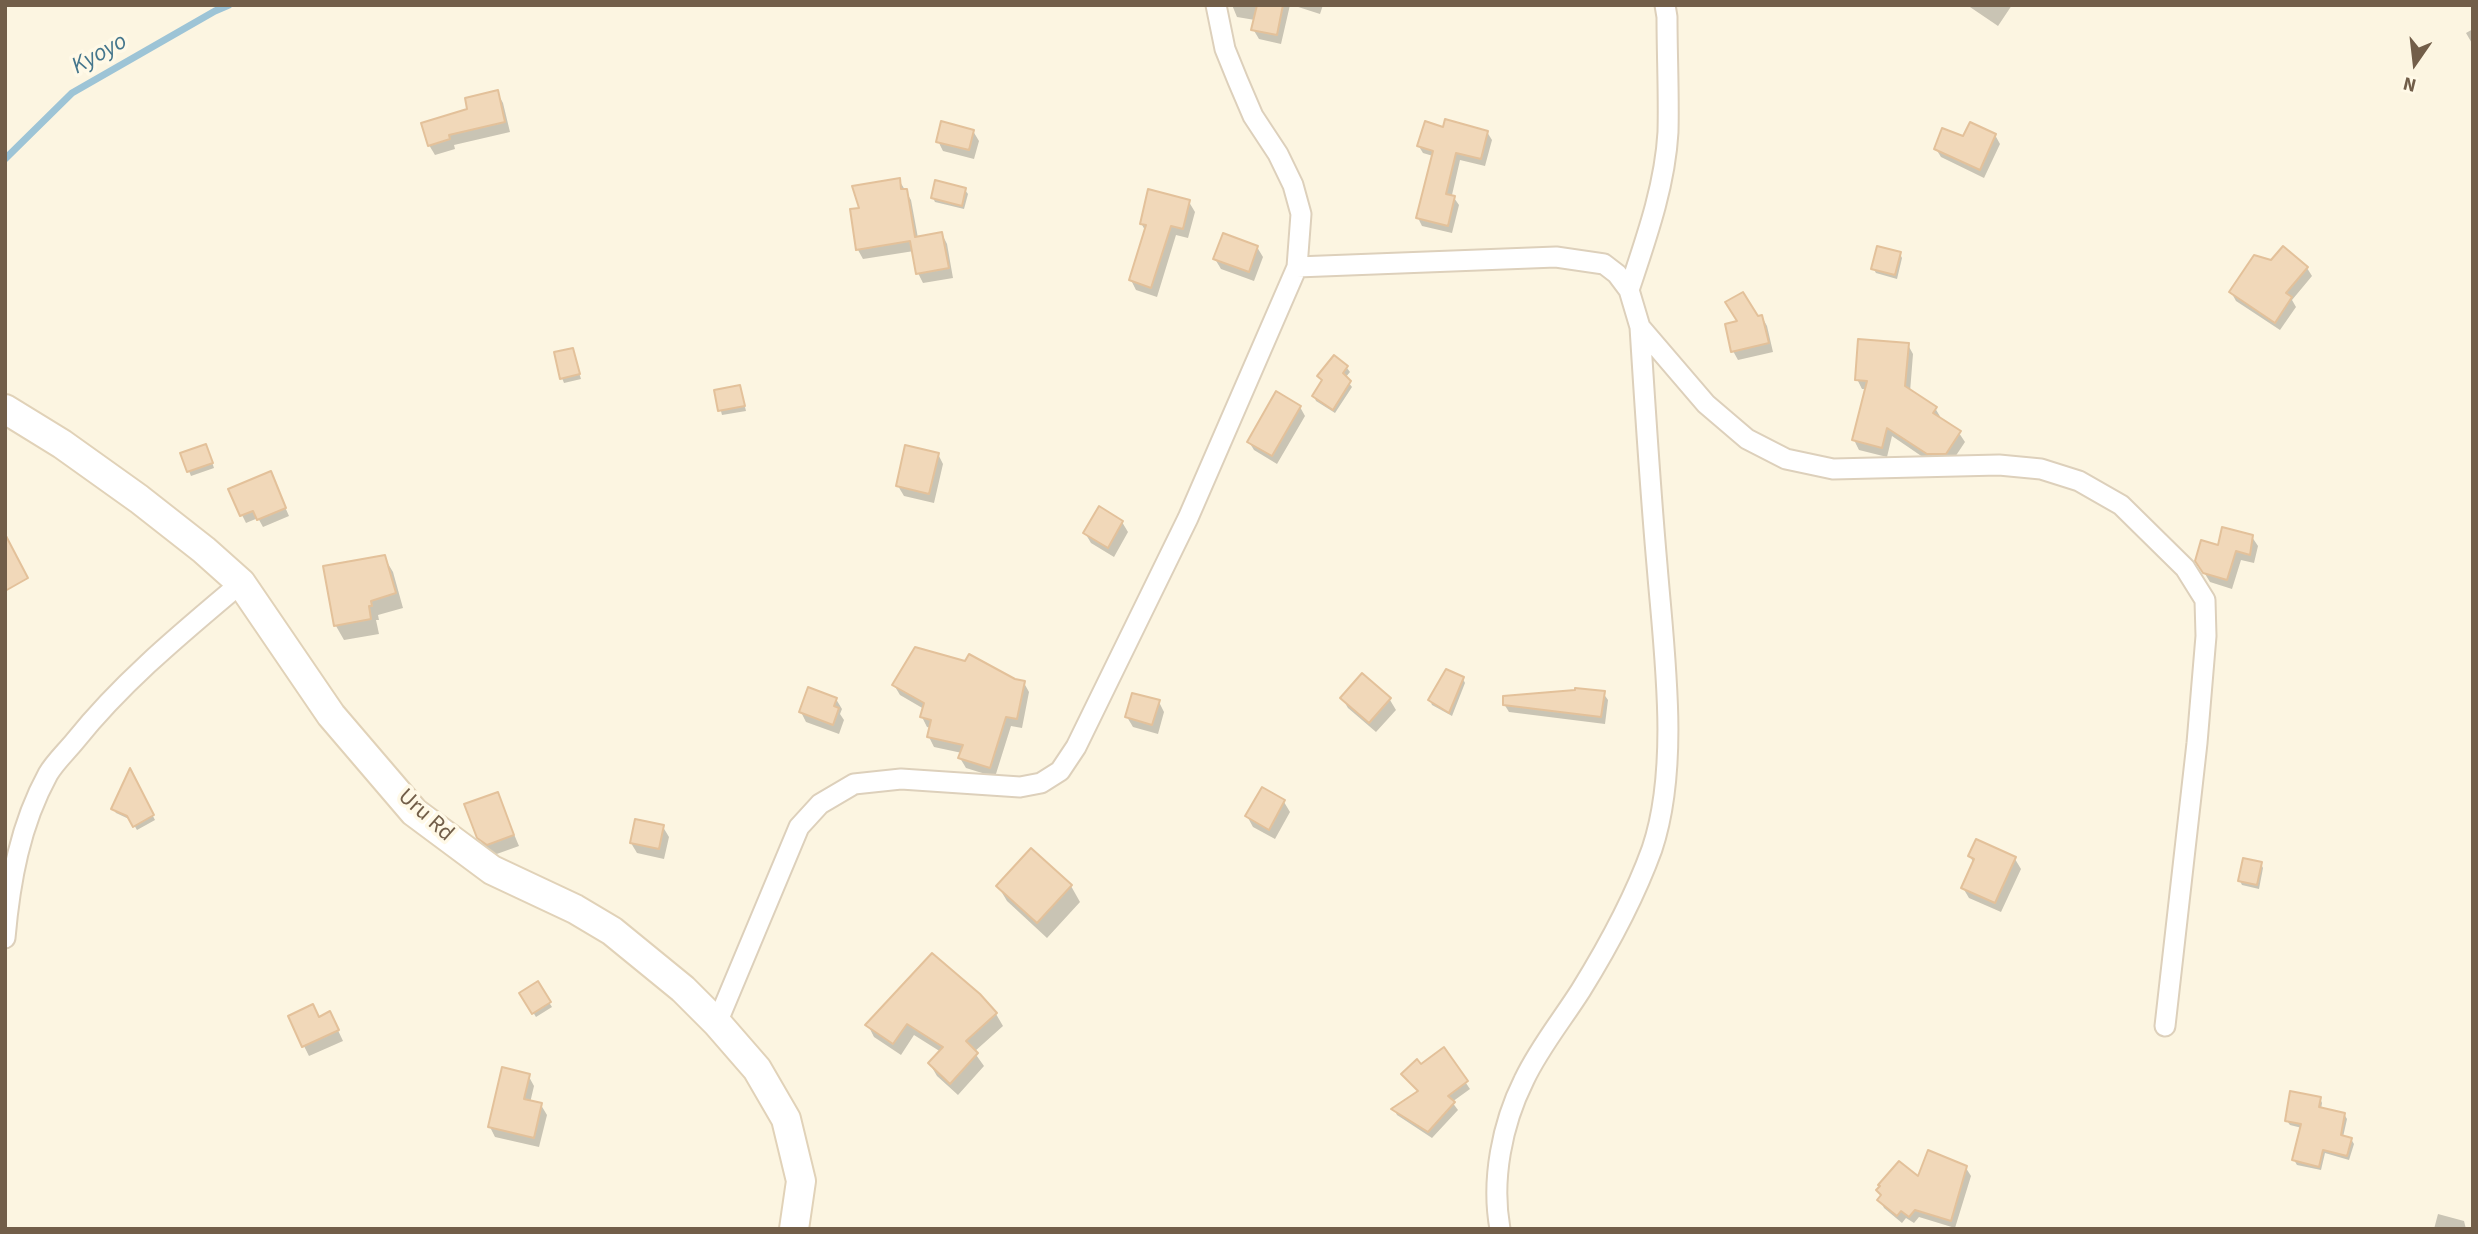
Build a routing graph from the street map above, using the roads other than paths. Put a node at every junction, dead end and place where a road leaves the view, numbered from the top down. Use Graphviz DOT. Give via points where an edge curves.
graph roads {
  1 [pos="1216,5"];
  2 [pos="1665,5"];
  3 [pos="1297,267"];
  4 [pos="1629,290"];
  5 [pos="1640,327"];
  6 [pos="5,409"];
  7 [pos="241,583"];
  8 [pos="5,938"];
  9 [pos="718,1023"];
  10 [pos="2165,1026"];
  11 [pos="794,1229"];
  12 [pos="1500,1229"];
  1 -- 3 [label="street" via="1225,49 1238,81 1293,185 1301,214"];
  2 -- 4 [label="street" via="1668,133 1662,177"];
  3 -- 4 [label="street" via="1556,257 1604,264"];
  3 -- 9 [label="street" via="1188,518 1060,771 1041,783 1020,787 901,779 854,784 820,804 799,827"];
  4 -- 5 [label="street"];
  5 -- 10 [label="street" via="1706,404 1748,439 1786,459 1833,469 1999,465 2041,469 2079,481 2121,505 2185,568 2205,600 2206,636"];
  5 -- 12 [label="street" via="1663,643 1665,796 1651,849 1619,922 1519,1091 1498,1163"];
  6 -- 7 [label="street, Uru Rd" via="139,499"];
  7 -- 8 [label="street" via="150,660 94,717 49,773 26,824 9,889"];
  7 -- 9 [label="street, Uru Rd" via="331,715 414,812 492,870 612,931"];
  9 -- 11 [label="street, Uru Rd" via="757,1069 786,1119 801,1181"];
}
